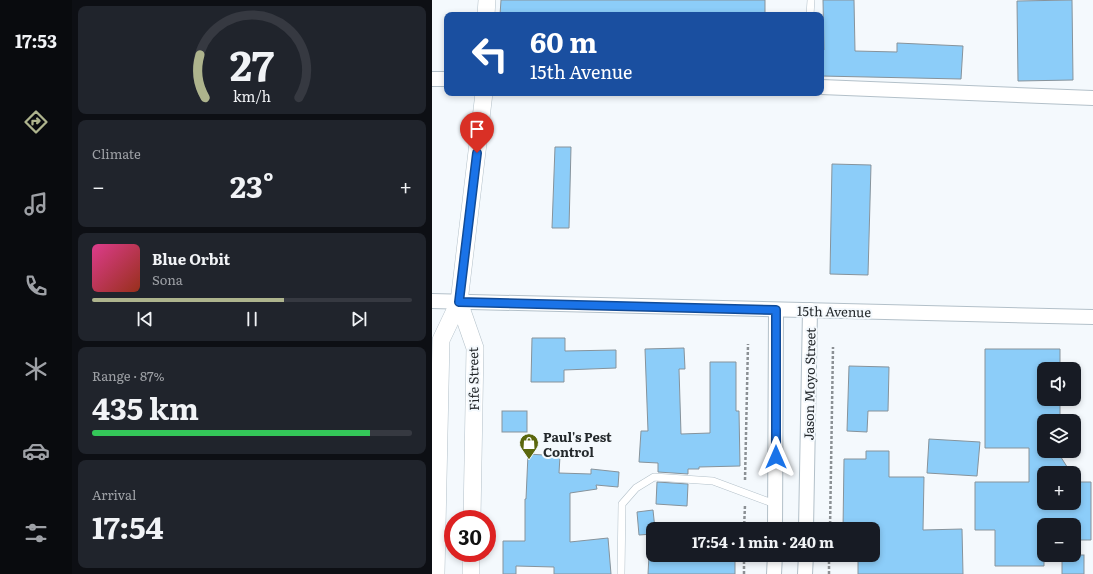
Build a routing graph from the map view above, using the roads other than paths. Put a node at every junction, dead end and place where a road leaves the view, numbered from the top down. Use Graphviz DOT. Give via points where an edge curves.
graph roads {
  1 [pos="487,0"];
  2 [pos="810,0"];
  3 [pos="486,12"];
  4 [pos="810,12"];
  5 [pos="432,79"];
  6 [pos="444,79"];
  7 [pos="824,87"];
  8 [pos="484,96"];
  9 [pos="1093,98"];
  10 [pos="432,302"];
  11 [pos="459,302"];
  12 [pos="776,310"];
  13 [pos="810,310"];
  14 [pos="1093,317"];
  15 [pos="775,504"];
  16 [pos="472,510"];
  17 [pos="775,522"];
  18 [pos="806,522"];
  19 [pos="471,562"];
  20 [pos="774,562"];
  21 [pos="806,562"];
  22 [pos="436,574"];
  23 [pos="471,574"];
  24 [pos="621,574"];
  25 [pos="774,574"];
  26 [pos="806,574"];
  1 -- 3 [label="street"];
  2 -- 4 [label="lane"];
  5 -- 6 [label="street"];
  7 -- 9 [label="street"];
  8 -- 11 [label="street"];
  10 -- 11 [label="street, 15th Avenue"];
  11 -- 12 [label="street, 15th Avenue"];
  11 -- 16 [label="street, Fife Street" via="475,348"];
  11 -- 22 [label="street" via="441,340"];
  12 -- 13 [label="street, 15th Avenue"];
  12 -- 15 [label="street"];
  13 -- 14 [label="street, 15th Avenue"];
  13 -- 18 [label="street, Jason Moyo Street"];
  15 -- 17 [label="street"];
  15 -- 24 [label="lane" via="713,481 654,477 636,488 622,504"];
  19 -- 23 [label="street"];
  20 -- 25 [label="street"];
  21 -- 26 [label="street"];
}
